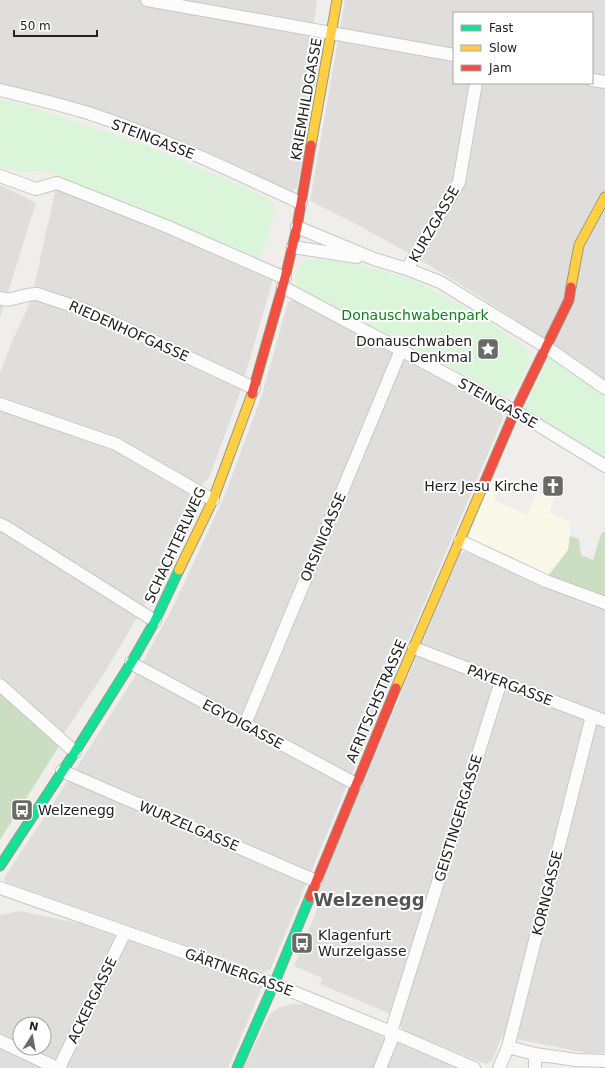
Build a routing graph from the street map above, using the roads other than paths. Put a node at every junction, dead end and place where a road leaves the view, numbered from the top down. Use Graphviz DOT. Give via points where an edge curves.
graph roads {
  1 [pos="147,0"];
  2 [pos="337,0"];
  3 [pos="332,34"];
  4 [pos="453,55"];
  5 [pos="593,80"];
  6 [pos="605,82"];
  7 [pos="476,84"];
  8 [pos="0,90"];
  9 [pos="0,176"];
  10 [pos="605,197"];
  11 [pos="301,203"];
  12 [pos="297,227"];
  13 [pos="293,247"];
  14 [pos="374,259"];
  15 [pos="407,269"];
  16 [pos="284,282"];
  17 [pos="0,298"];
  18 [pos="546,347"];
  19 [pos="401,350"];
  20 [pos="254,388"];
  21 [pos="605,388"];
  22 [pos="0,404"];
  23 [pos="515,411"];
  24 [pos="605,466"];
  25 [pos="213,500"];
  26 [pos="0,524"];
  27 [pos="460,541"];
  28 [pos="605,603"];
  29 [pos="155,621"];
  30 [pos="414,648"];
  31 [pos="131,663"];
  32 [pos="501,681"];
  33 [pos="0,685"];
  34 [pos="592,716"];
  35 [pos="605,721"];
  36 [pos="244,724"];
  37 [pos="75,752"];
  38 [pos="62,771"];
  39 [pos="356,784"];
  40 [pos="0,866"];
  41 [pos="316,881"];
  42 [pos="0,888"];
  43 [pos="125,932"];
  44 [pos="274,984"];
  45 [pos="391,1032"];
  46 [pos="0,1041"];
  47 [pos="508,1047"];
  48 [pos="536,1054"];
  49 [pos="605,1061"];
  50 [pos="58,1068"];
  51 [pos="237,1068"];
  52 [pos="380,1068"];
  53 [pos="474,1068"];
  54 [pos="499,1068"];
  55 [pos="535,1068"];
  1 -- 3 [label="street"];
  2 -- 3 [label="street, KRIEMHILDGASSE"];
  3 -- 4 [label="street"];
  3 -- 11 [label="street, KRIEMHILDGASSE"];
  5 -- 6 [label="street"];
  7 -- 15 [label="street, KURZGASSE" via="459,182"];
  8 -- 11 [label="street, STEINGASSE" via="90,114 133,130 187,151"];
  9 -- 16 [label="street, STEINGASSE" via="36,189 57,183 166,226"];
  10 -- 18 [label="street, AFRITSCHSTRASSE" via="579,245 569,300"];
  11 -- 12 [label="street, SCHACHTERLWEG"];
  12 -- 13 [label="street, SCHACHTERLWEG"];
  12 -- 14 [label="street"];
  13 -- 14 [label="street"];
  13 -- 16 [label="street, SCHACHTERLWEG"];
  14 -- 15 [label="street"];
  15 -- 18 [label="street" via="440,282"];
  16 -- 19 [label="street, STEINGASSE"];
  16 -- 20 [label="street, SCHACHTERLWEG"];
  17 -- 20 [label="street, RIEDENHOFGASSE" via="9,300 36,294 91,312"];
  18 -- 21 [label="street"];
  18 -- 23 [label="street, AFRITSCHSTRASSE"];
  19 -- 23 [label="street, STEINGASSE"];
  19 -- 36 [label="street, ORSINIGASSE"];
  20 -- 25 [label="street, SCHACHTERLWEG"];
  22 -- 25 [label="street" via="116,444"];
  23 -- 24 [label="street, STEINGASSE"];
  23 -- 27 [label="street, AFRITSCHSTRASSE"];
  25 -- 29 [label="street, SCHACHTERLWEG"];
  26 -- 29 [label="street"];
  27 -- 28 [label="street" via="546,580"];
  27 -- 30 [label="street, AFRITSCHSTRASSE"];
  29 -- 31 [label="street, SCHACHTERLWEG"];
  30 -- 32 [label="street, PAYERGASSE"];
  30 -- 39 [label="street, AFRITSCHSTRASSE"];
  31 -- 36 [label="street, EGYDIGASSE"];
  31 -- 37 [label="street, SCHACHTERLWEG"];
  32 -- 34 [label="street, PAYERGASSE"];
  32 -- 45 [label="street, GEISTINGERGASSE"];
  33 -- 37 [label="street"];
  34 -- 35 [label="street, PAYERGASSE"];
  34 -- 47 [label="street, KORNGASSE"];
  36 -- 39 [label="street, EGYDIGASSE"];
  37 -- 38 [label="street, SCHACHTERLWEG"];
  38 -- 40 [label="street, SCHACHTERLWEG"];
  38 -- 41 [label="street, WURZELGASSE"];
  39 -- 41 [label="street, AFRITSCHSTRASSE"];
  41 -- 44 [label="street, AFRITSCHSTRASSE"];
  42 -- 43 [label="street, GÄRTNERGASSE"];
  43 -- 44 [label="street, GÄRTNERGASSE"];
  43 -- 50 [label="street, ACKERGASSE"];
  44 -- 45 [label="street, GÄRTNERGASSE"];
  44 -- 51 [label="street, AFRITSCHSTRASSE"];
  45 -- 52 [label="street, GEISTINGERGASSE" via="391,1041"];
  45 -- 53 [label="street, GÄRTNERGASSE"];
  46 -- 50 [label="street"];
  47 -- 48 [label="street"];
  47 -- 54 [label="street, KORNGASSE"];
  48 -- 49 [label="street"];
  48 -- 55 [label="street"];
}
